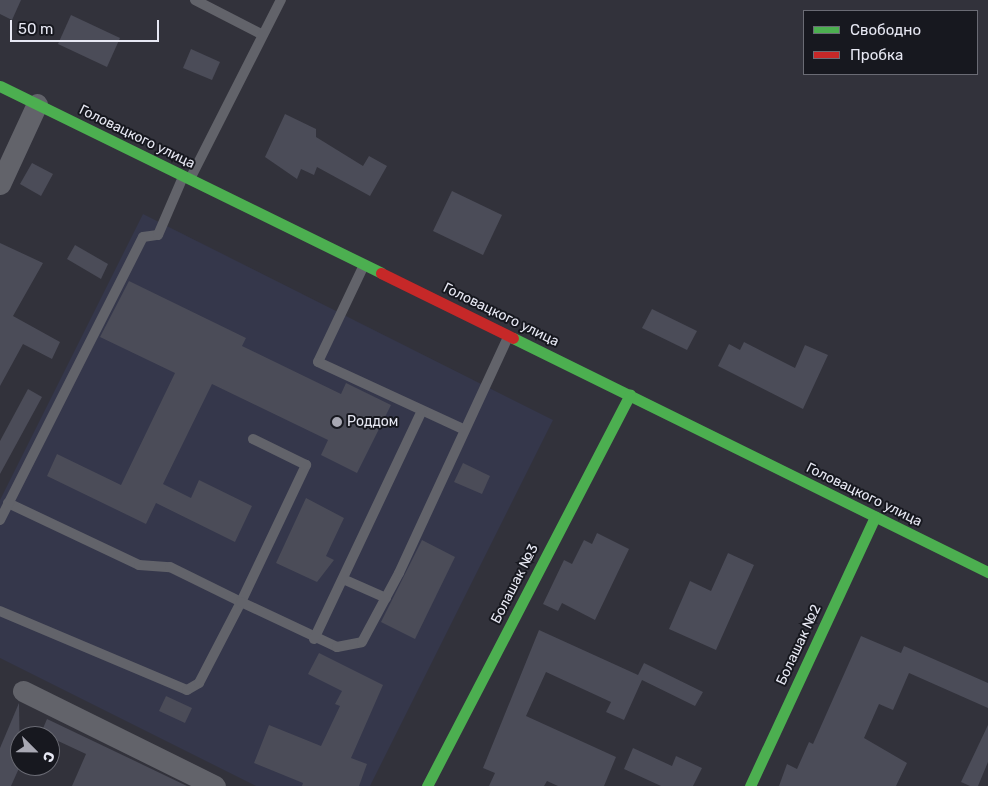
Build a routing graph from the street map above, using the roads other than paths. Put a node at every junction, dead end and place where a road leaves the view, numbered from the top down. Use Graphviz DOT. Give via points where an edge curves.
graph roads {
  1 [pos="195,0"];
  2 [pos="281,0"];
  3 [pos="263,35"];
  4 [pos="0,86"];
  5 [pos="37,104"];
  6 [pos="186,178"];
  7 [pos="0,184"];
  8 [pos="364,265"];
  9 [pos="508,336"];
  10 [pos="630,395"];
  11 [pos="422,411"];
  12 [pos="463,429"];
  13 [pos="253,439"];
  14 [pos="8,503"];
  15 [pos="874,517"];
  16 [pos="0,520"];
  17 [pos="988,572"];
  18 [pos="343,578"];
  19 [pos="386,598"];
  20 [pos="241,602"];
  21 [pos="0,611"];
  22 [pos="314,638"];
  23 [pos="24,691"];
  24 [pos="215,786"];
  25 [pos="427,786"];
  26 [pos="750,786"];
  1 -- 3 [label="lane"];
  2 -- 3 [label="lane"];
  3 -- 6 [label="lane"];
  4 -- 5 [label="main road, Головацкого улица"];
  5 -- 6 [label="main road, Головацкого улица"];
  5 -- 7 [label="street"];
  6 -- 8 [label="main road, Головацкого улица"];
  6 -- 14 [label="lane" via="158,235 144,237"];
  8 -- 9 [label="main road, Головацкого улица"];
  8 -- 11 [label="lane" via="318,362"];
  9 -- 10 [label="main road, Головацкого улица"];
  9 -- 12 [label="lane"];
  10 -- 15 [label="main road, Головацкого улица"];
  10 -- 25 [label="main road, Болашак №3"];
  11 -- 12 [label="lane"];
  11 -- 18 [label="lane"];
  12 -- 19 [label="lane"];
  13 -- 20 [label="lane" via="306,465"];
  14 -- 16 [label="lane"];
  14 -- 20 [label="lane" via="139,565 170,567"];
  15 -- 17 [label="main road, Головацкого улица"];
  15 -- 26 [label="main road, Болашак №2"];
  18 -- 19 [label="lane"];
  18 -- 22 [label="lane"];
  19 -- 22 [label="lane" via="362,642 338,647"];
  20 -- 21 [label="lane" via="199,683 187,690"];
  20 -- 22 [label="lane"];
  23 -- 24 [label="street"];
}
